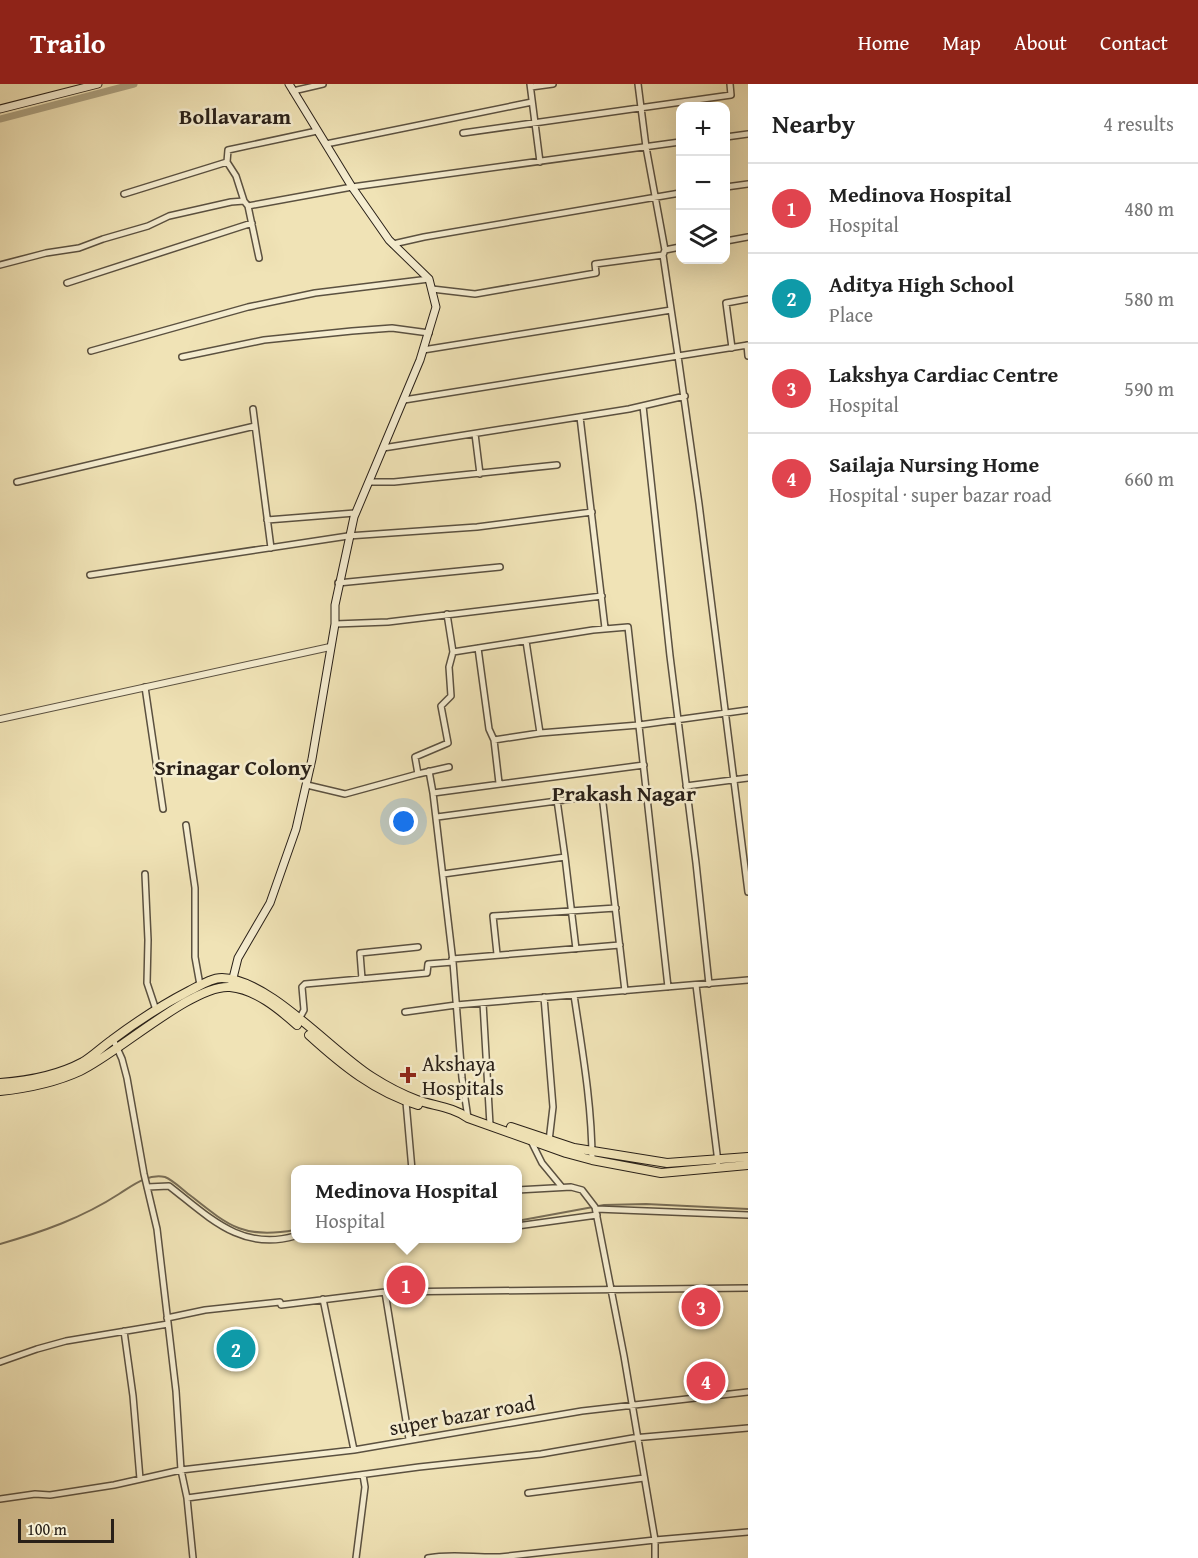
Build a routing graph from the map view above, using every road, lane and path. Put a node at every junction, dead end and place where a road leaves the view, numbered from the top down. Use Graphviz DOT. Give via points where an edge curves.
graph roads {
  1 [pos="98,84"];
  2 [pos="323,84"];
  3 [pos="553,84"];
  4 [pos="638,84"];
  5 [pos="730,84"];
  6 [pos="530,86"];
  7 [pos="291,87"];
  8 [pos="532,102"];
  9 [pos="641,107"];
  10 [pos="0,109"];
  11 [pos="535,123"];
  12 [pos="317,131"];
  13 [pos="463,133"];
  14 [pos="748,134"];
  15 [pos="730,136"];
  16 [pos="676,143"];
  17 [pos="326,144"];
  18 [pos="646,147"];
  19 [pos="227,162"];
  20 [pos="540,162"];
  21 [pos="748,184"];
  22 [pos="730,186"];
  23 [pos="352,187"];
  24 [pos="124,194"];
  25 [pos="676,194"];
  26 [pos="654,197"];
  27 [pos="246,203"];
  28 [pos="252,223"];
  29 [pos="748,237"];
  30 [pos="730,240"];
  31 [pos="393,244"];
  32 [pos="676,248"];
  33 [pos="664,252"];
  34 [pos="260,258"];
  35 [pos="0,265"];
  36 [pos="429,279"];
  37 [pos="67,282"];
  38 [pos="432,289"];
  39 [pos="748,298"];
  40 [pos="671,309"];
  41 [pos="429,333"];
  42 [pos="747,345"];
  43 [pos="732,348"];
  44 [pos="423,350"];
  45 [pos="91,351"];
  46 [pos="678,356"];
  47 [pos="748,356"];
  48 [pos="182,357"];
  49 [pos="685,396"];
  50 [pos="404,400"];
  51 [pos="643,406"];
  52 [pos="253,409"];
  53 [pos="580,417"];
  54 [pos="255,426"];
  55 [pos="475,434"];
  56 [pos="383,448"];
  57 [pos="557,465"];
  58 [pos="480,474"];
  59 [pos="17,482"];
  60 [pos="370,482"];
  61 [pos="592,512"];
  62 [pos="355,513"];
  63 [pos="267,520"];
  64 [pos="348,536"];
  65 [pos="271,548"];
  66 [pos="500,567"];
  67 [pos="90,575"];
  68 [pos="339,583"];
  69 [pos="602,596"];
  70 [pos="447,614"];
  71 [pos="335,624"];
  72 [pos="605,628"];
  73 [pos="526,641"];
  74 [pos="330,647"];
  75 [pos="478,648"];
  76 [pos="453,652"];
  77 [pos="145,687"];
  78 [pos="748,710"];
  79 [pos="727,714"];
  80 [pos="0,719"];
  81 [pos="678,720"];
  82 [pos="639,725"];
  83 [pos="540,733"];
  84 [pos="494,740"];
  85 [pos="644,765"];
  86 [pos="449,767"];
  87 [pos="429,771"];
  88 [pos="418,774"];
  89 [pos="748,778"];
  90 [pos="735,780"];
  91 [pos="499,783"];
  92 [pos="306,785"];
  93 [pos="686,786"];
  94 [pos="433,793"];
  95 [pos="557,800"];
  96 [pos="164,809"];
  97 [pos="437,817"];
  98 [pos="186,825"];
  99 [pos="565,857"];
  100 [pos="746,857"];
  101 [pos="145,874"];
  102 [pos="443,874"];
  103 [pos="748,892"];
  104 [pos="615,908"];
  105 [pos="572,912"];
  106 [pos="620,945"];
  107 [pos="418,947"];
  108 [pos="576,949"];
  109 [pos="497,954"];
  110 [pos="453,960"];
  111 [pos="362,979"];
  112 [pos="748,980"];
  113 [pos="231,984"];
  114 [pos="709,984"];
  115 [pos="200,985"];
  116 [pos="696,985"];
  117 [pos="668,987"];
  118 [pos="625,991"];
  119 [pos="574,995"];
  120 [pos="544,997"];
  121 [pos="483,1003"];
  122 [pos="456,1005"];
  123 [pos="169,1007"];
  124 [pos="156,1010"];
  125 [pos="405,1012"];
  126 [pos="299,1019"];
  127 [pos="115,1043"];
  128 [pos="0,1083"];
  129 [pos="32,1083"];
  130 [pos="0,1091"];
  131 [pos="406,1102"];
  132 [pos="465,1114"];
  133 [pos="490,1123"];
  134 [pos="530,1139"];
  135 [pos="549,1142"];
  136 [pos="592,1155"];
  137 [pos="748,1157"];
  138 [pos="718,1163"];
  139 [pos="412,1165"];
  140 [pos="748,1165"];
  141 [pos="146,1182"];
  142 [pos="561,1186"];
  143 [pos="522,1190"];
  144 [pos="596,1212"];
  145 [pos="748,1215"];
  146 [pos="522,1225"];
  147 [pos="291,1237"];
  148 [pos="748,1288"];
  149 [pos="611,1290"];
  150 [pos="385,1292"];
  151 [pos="323,1299"];
  152 [pos="167,1321"];
  153 [pos="124,1331"];
  154 [pos="0,1362"];
  155 [pos="748,1392"];
  156 [pos="631,1405"];
  157 [pos="748,1428"];
  158 [pos="638,1437"];
  159 [pos="409,1439"];
  160 [pos="354,1450"];
  161 [pos="181,1470"];
  162 [pos="363,1475"];
  163 [pos="644,1478"];
  164 [pos="140,1479"];
  165 [pos="528,1493"];
  166 [pos="187,1498"];
  167 [pos="0,1499"];
  168 [pos="748,1532"];
  169 [pos="655,1540"];
  170 [pos="507,1557"];
  171 [pos="193,1558"];
  172 [pos="356,1558"];
  173 [pos="428,1558"];
  174 [pos="655,1558"];
  1 -- 10 [label="main road"];
  2 -- 7 [label="street"];
  3 -- 6 [label="street"];
  4 -- 9 [label="street"];
  5 -- 9 [label="street" via="731,95"];
  6 -- 8 [label="street"];
  7 -- 12 [label="main road"];
  8 -- 11 [label="street"];
  8 -- 17 [label="street"];
  9 -- 11 [label="street"];
  9 -- 18 [label="street"];
  11 -- 13 [label="street"];
  11 -- 20 [label="street"];
  12 -- 17 [label="main road"];
  12 -- 19 [label="street" via="228,150"];
  14 -- 15 [label="street"];
  16 -- 18 [label="street"];
  17 -- 23 [label="main road"];
  18 -- 20 [label="street"];
  18 -- 26 [label="street"];
  19 -- 24 [label="street"];
  19 -- 27 [label="street"];
  20 -- 23 [label="street"];
  21 -- 22 [label="street"];
  23 -- 27 [label="street"];
  23 -- 31 [label="main road"];
  25 -- 26 [label="street"];
  26 -- 31 [label="street"];
  26 -- 33 [label="street"];
  27 -- 28 [label="street"];
  27 -- 35 [label="street" via="231,202 169,216 78,248"];
  28 -- 34 [label="street"];
  28 -- 37 [label="street"];
  29 -- 30 [label="street"];
  31 -- 36 [label="main road"];
  32 -- 33 [label="street"];
  33 -- 38 [label="street" via="595,264 596,273 475,294"];
  33 -- 40 [label="street"];
  36 -- 38 [label="main road"];
  36 -- 45 [label="street" via="315,293 248,307"];
  38 -- 41 [label="main road" via="436,307"];
  39 -- 43 [label="street" via="726,303"];
  40 -- 44 [label="street"];
  40 -- 46 [label="street"];
  41 -- 44 [label="main road"];
  41 -- 48 [label="street" via="392,328 341,332 264,340"];
  42 -- 43 [label="street"];
  42 -- 47 [label="street"];
  43 -- 46 [label="street"];
  44 -- 50 [label="main road"];
  46 -- 49 [label="street"];
  46 -- 50 [label="street"];
  49 -- 51 [label="street"];
  49 -- 79 [label="street"];
  50 -- 56 [label="main road"];
  51 -- 53 [label="street"];
  51 -- 81 [label="street"];
  52 -- 54 [label="street"];
  53 -- 55 [label="street"];
  53 -- 61 [label="street"];
  54 -- 59 [label="street"];
  54 -- 63 [label="street"];
  55 -- 56 [label="street"];
  55 -- 58 [label="street"];
  56 -- 60 [label="main road"];
  57 -- 58 [label="street"];
  58 -- 60 [label="street"];
  60 -- 62 [label="main road"];
  61 -- 64 [label="street" via="477,527"];
  61 -- 69 [label="street"];
  62 -- 63 [label="street"];
  62 -- 64 [label="main road"];
  63 -- 65 [label="street"];
  64 -- 65 [label="street"];
  64 -- 68 [label="main road"];
  65 -- 67 [label="street"];
  66 -- 68 [label="street"];
  68 -- 71 [label="main road"];
  69 -- 70 [label="street"];
  69 -- 72 [label="street"];
  70 -- 71 [label="street"];
  70 -- 76 [label="street"];
  71 -- 74 [label="main road"];
  72 -- 73 [label="street"];
  72 -- 82 [label="street" via="628,627"];
  73 -- 75 [label="street"];
  73 -- 83 [label="street"];
  74 -- 77 [label="street"];
  74 -- 92 [label="main road"];
  75 -- 76 [label="street"];
  75 -- 84 [label="street" via="489,729"];
  76 -- 88 [label="street" via="448,668 451,696 441,706 448,743 415,757"];
  77 -- 80 [label="street"];
  77 -- 96 [label="street"];
  78 -- 79 [label="street"];
  79 -- 81 [label="street"];
  79 -- 90 [label="street"];
  81 -- 82 [label="street"];
  81 -- 93 [label="street"];
  82 -- 83 [label="street"];
  82 -- 85 [label="street"];
  83 -- 84 [label="street"];
  84 -- 91 [label="street"];
  85 -- 91 [label="street"];
  85 -- 117 [label="street"];
  86 -- 87 [label="street"];
  87 -- 88 [label="street"];
  87 -- 94 [label="street"];
  88 -- 92 [label="street" via="345,794"];
  89 -- 90 [label="street"];
  90 -- 93 [label="street"];
  90 -- 100 [label="street"];
  91 -- 94 [label="street"];
  92 -- 113 [label="main road" via="282,874 238,958"];
  93 -- 114 [label="street"];
  94 -- 97 [label="street"];
  95 -- 97 [label="street"];
  95 -- 99 [label="street"];
  95 -- 104 [label="street" via="602,795"];
  97 -- 102 [label="street"];
  98 -- 115 [label="street" via="195,888 195,957"];
  99 -- 102 [label="street"];
  99 -- 105 [label="street"];
  100 -- 103 [label="street"];
  101 -- 124 [label="street" via="147,983"];
  102 -- 110 [label="street"];
  104 -- 105 [label="street"];
  104 -- 106 [label="street"];
  105 -- 108 [label="street"];
  105 -- 109 [label="street" via="493,916"];
  106 -- 108 [label="street"];
  106 -- 118 [label="street"];
  107 -- 111 [label="street" via="360,953"];
  108 -- 109 [label="street"];
  109 -- 110 [label="street"];
  110 -- 111 [label="street" via="428,964 428,973"];
  110 -- 122 [label="street"];
  111 -- 126 [label="street" via="302,986 304,1010"];
  112 -- 114 [label="street"];
  113 -- 115 [label="main road" via="222,978"];
  113 -- 123 [label="main road"];
  113 -- 126 [label="main road" via="276,1000"];
  113 -- 131 [label="main road" via="273,1005 352,1072"];
  114 -- 116 [label="street"];
  115 -- 123 [label="main road"];
  116 -- 117 [label="street"];
  116 -- 138 [label="street"];
  117 -- 118 [label="street"];
  118 -- 119 [label="street"];
  119 -- 120 [label="street"];
  119 -- 136 [label="street"];
  120 -- 121 [label="street"];
  120 -- 135 [label="street" via="553,1107"];
  121 -- 122 [label="street"];
  121 -- 133 [label="street"];
  122 -- 125 [label="street"];
  122 -- 132 [label="street"];
  123 -- 124 [label="main road"];
  123 -- 127 [label="main road"];
  124 -- 127 [label="main road"];
  126 -- 132 [label="main road" via="389,1087 416,1100"];
  127 -- 129 [label="main road" via="81,1070"];
  127 -- 141 [label="street" via="127,1077"];
  128 -- 129 [label="main road"];
  129 -- 130 [label="main road"];
  131 -- 132 [label="main road" via="457,1117"];
  131 -- 139 [label="street"];
  132 -- 133 [label="main road"];
  133 -- 134 [label="main road"];
  133 -- 135 [label="main road"];
  134 -- 135 [label="main road"];
  134 -- 142 [label="street" via="542,1163"];
  135 -- 136 [label="main road"];
  136 -- 138 [label="main road" via="661,1173"];
  137 -- 138 [label="main road"];
  138 -- 140 [label="main road"];
  141 -- 147 [label="street" via="169,1186 243,1237 267,1240"];
  141 -- 152 [label="street" via="157,1229"];
  142 -- 143 [label="street"];
  142 -- 144 [label="street" via="582,1190"];
  144 -- 145 [label="street"];
  144 -- 146 [label="street"];
  144 -- 149 [label="street"];
  148 -- 149 [label="street"];
  149 -- 150 [label="street"];
  149 -- 156 [label="street"];
  150 -- 151 [label="street"];
  150 -- 159 [label="street"];
  151 -- 152 [label="street" via="205,1310"];
  151 -- 160 [label="street"];
  152 -- 153 [label="street"];
  152 -- 161 [label="street"];
  153 -- 154 [label="street" via="66,1341"];
  153 -- 164 [label="street"];
  155 -- 156 [label="street, super bazar road"];
  156 -- 158 [label="street"];
  156 -- 159 [label="street, super bazar road"];
  157 -- 158 [label="street"];
  158 -- 162 [label="street" via="541,1454"];
  158 -- 163 [label="street"];
  159 -- 160 [label="street, super bazar road"];
  160 -- 161 [label="street, super bazar road"];
  161 -- 164 [label="street, super bazar road"];
  161 -- 166 [label="street"];
  162 -- 166 [label="street"];
  162 -- 172 [label="street" via="365,1487"];
  163 -- 165 [label="street"];
  163 -- 169 [label="street"];
  164 -- 167 [label="street, super bazar road" via="50,1496"];
  166 -- 171 [label="street"];
  168 -- 169 [label="street"];
  169 -- 170 [label="street"];
  169 -- 174 [label="street"];
  170 -- 173 [label="street" via="444,1554"];
}
